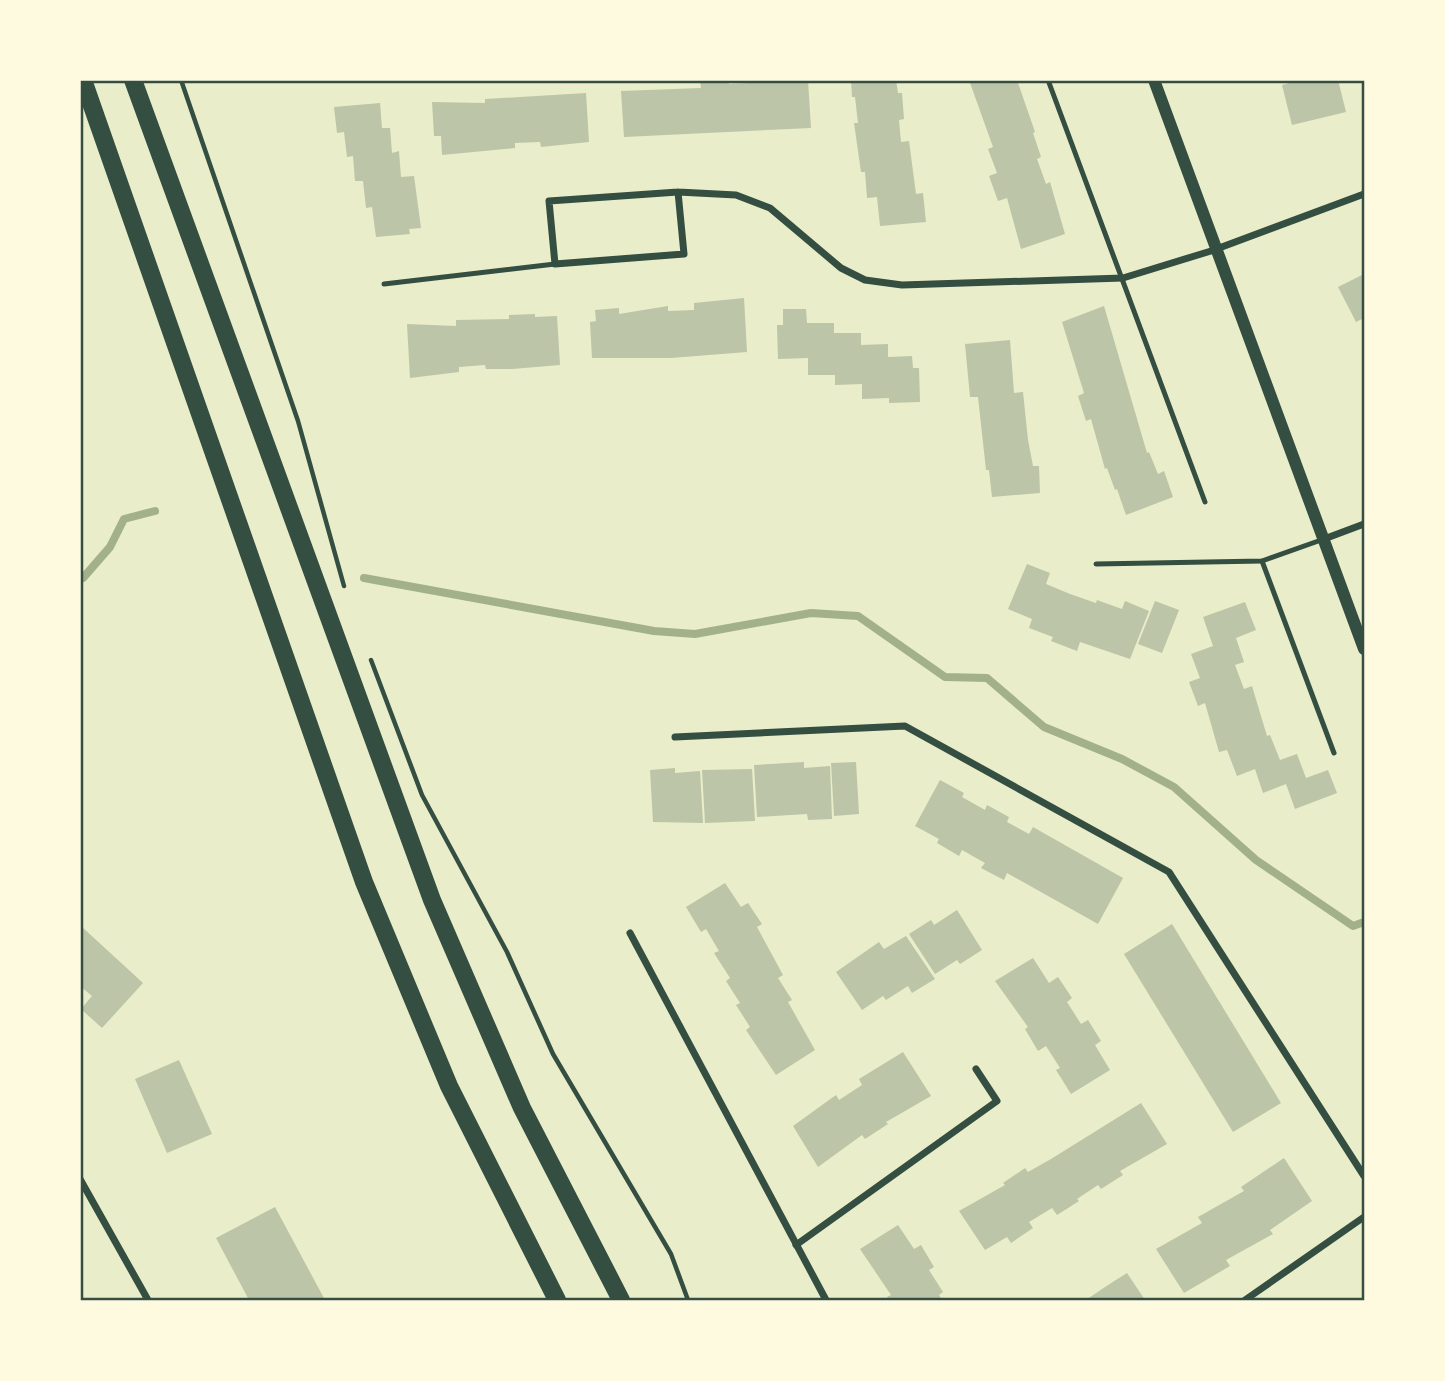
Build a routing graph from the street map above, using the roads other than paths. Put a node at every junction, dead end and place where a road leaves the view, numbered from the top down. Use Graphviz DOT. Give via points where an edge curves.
graph roads {
  1 [pos="83,80"];
  2 [pos="133,80"];
  3 [pos="1048,80"];
  4 [pos="1154,80"];
  5 [pos="678,192"];
  6 [pos="1364,194"];
  7 [pos="1217,248"];
  8 [pos="555,264"];
  9 [pos="1123,278"];
  10 [pos="384,284"];
  11 [pos="1205,502"];
  12 [pos="1364,524"];
  13 [pos="1324,539"];
  14 [pos="1262,561"];
  15 [pos="1096,564"];
  16 [pos="1364,649"];
  17 [pos="675,737"];
  18 [pos="1335,753"];
  19 [pos="631,933"];
  20 [pos="976,1069"];
  21 [pos="1364,1175"];
  22 [pos="80,1180"];
  23 [pos="1364,1217"];
  24 [pos="796,1245"];
  25 [pos="148,1300"];
  26 [pos="557,1300"];
  27 [pos="621,1300"];
  28 [pos="826,1300"];
  29 [pos="1245,1300"];
  1 -- 26 [label="main road" via="364,882 449,1086"];
  2 -- 27 [label="main road" via="432,900 522,1108"];
  3 -- 9 [label="lane"];
  4 -- 7 [label="street"];
  5 -- 8 [label="street" via="684,254"];
  5 -- 8 [label="street" via="549,201"];
  5 -- 9 [label="street" via="736,195 770,208 841,268 865,280 902,285"];
  6 -- 7 [label="street"];
  7 -- 9 [label="street"];
  7 -- 13 [label="street"];
  8 -- 10 [label="lane"];
  9 -- 11 [label="lane"];
  12 -- 13 [label="street"];
  13 -- 14 [label="lane"];
  13 -- 16 [label="street"];
  14 -- 15 [label="lane"];
  14 -- 18 [label="lane"];
  17 -- 21 [label="street" via="905,726 1169,872"];
  19 -- 24 [label="street"];
  20 -- 24 [label="street" via="997,1101"];
  22 -- 25 [label="street"];
  23 -- 29 [label="street"];
  24 -- 28 [label="street"];
}
